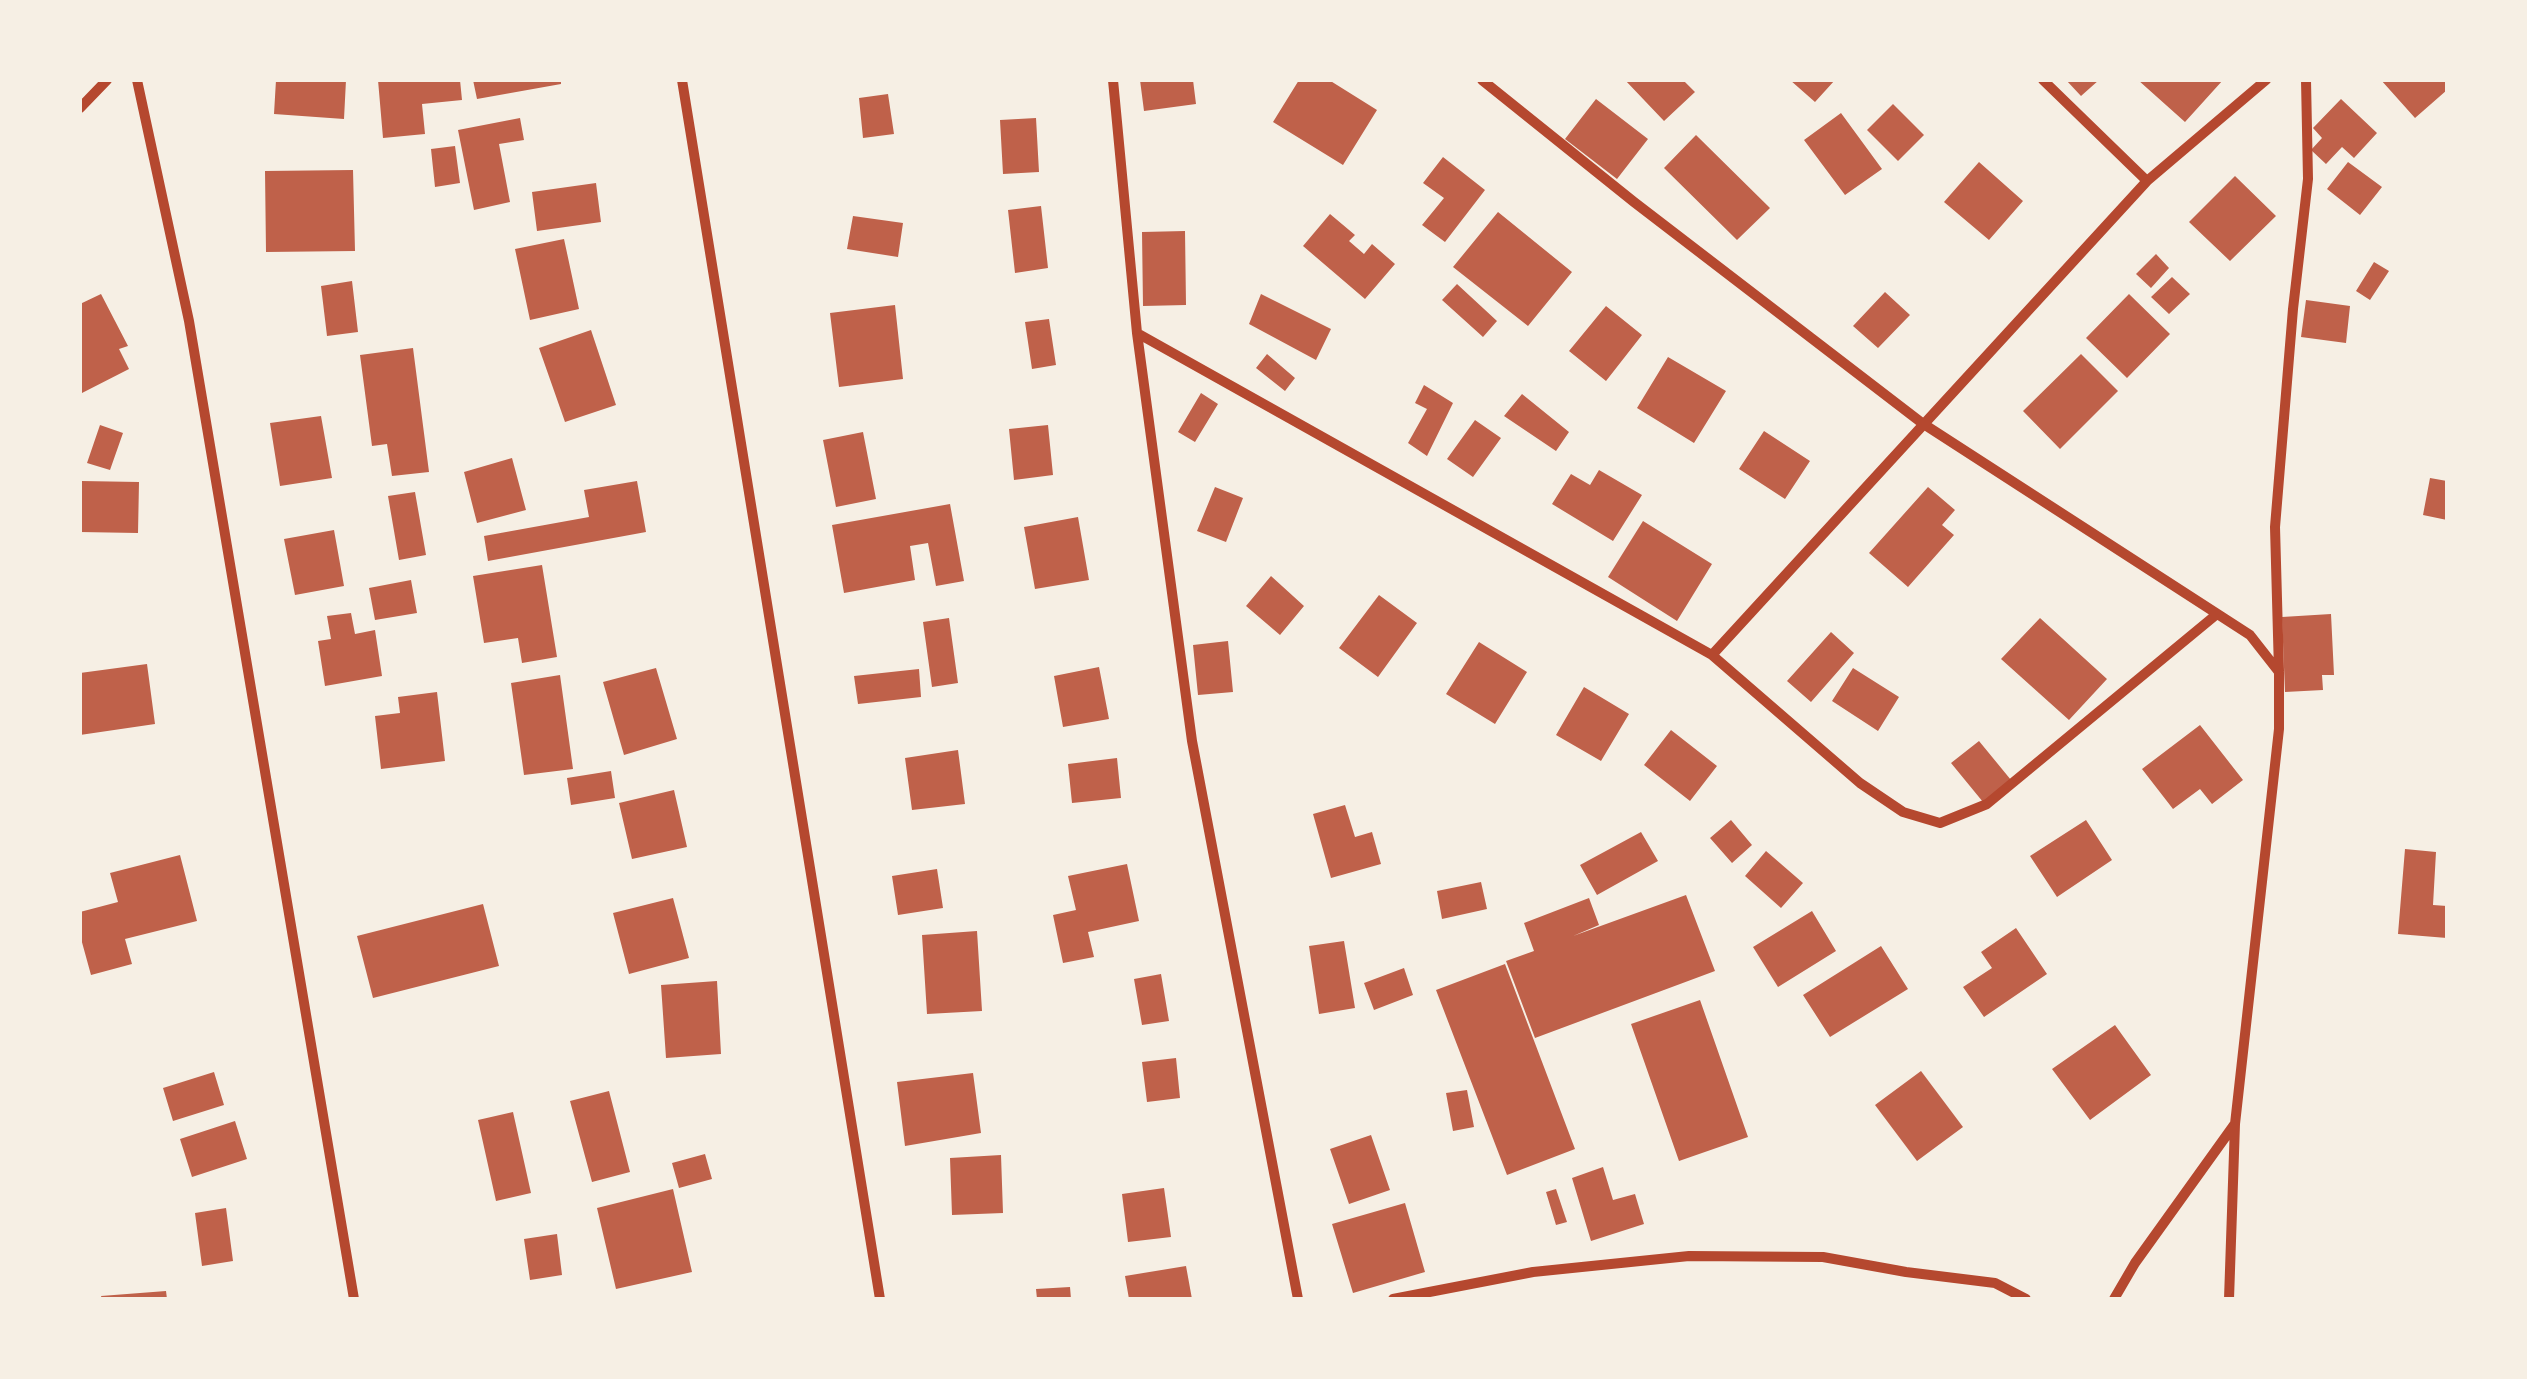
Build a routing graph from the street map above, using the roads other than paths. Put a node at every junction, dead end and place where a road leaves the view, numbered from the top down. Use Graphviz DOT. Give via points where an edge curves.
graph roads {
  1 [pos="107,80"];
  2 [pos="136,80"];
  3 [pos="682,80"];
  4 [pos="1113,80"];
  5 [pos="1482,80"];
  6 [pos="2043,80"];
  7 [pos="2266,80"];
  8 [pos="2306,80"];
  9 [pos="80,108"];
  10 [pos="2147,180"];
  11 [pos="1137,333"];
  12 [pos="1922,423"];
  13 [pos="2217,614"];
  14 [pos="1712,655"];
  15 [pos="2279,672"];
  16 [pos="2234,1124"];
  17 [pos="354,1299"];
  18 [pos="880,1299"];
  19 [pos="1298,1299"];
  20 [pos="1393,1299"];
  21 [pos="2026,1299"];
  22 [pos="2114,1299"];
  23 [pos="2229,1299"];
  1 -- 9 [label="street"];
  2 -- 17 [label="street" via="189,321"];
  3 -- 18 [label="street"];
  4 -- 11 [label="street"];
  5 -- 12 [label="street"];
  6 -- 10 [label="street"];
  7 -- 10 [label="street"];
  8 -- 15 [label="street" via="2308,179 2275,528"];
  10 -- 12 [label="street"];
  11 -- 14 [label="street"];
  11 -- 19 [label="street" via="1192,741"];
  12 -- 13 [label="street"];
  12 -- 14 [label="street"];
  13 -- 14 [label="street" via="1987,804 1940,823 1902,812 1860,783"];
  13 -- 15 [label="street" via="2250,634"];
  15 -- 16 [label="street" via="2279,729"];
  16 -- 22 [label="street"];
  16 -- 23 [label="street"];
  20 -- 21 [label="street" via="1533,1272 1708,1256 1822,1257 1995,1283"];
}
